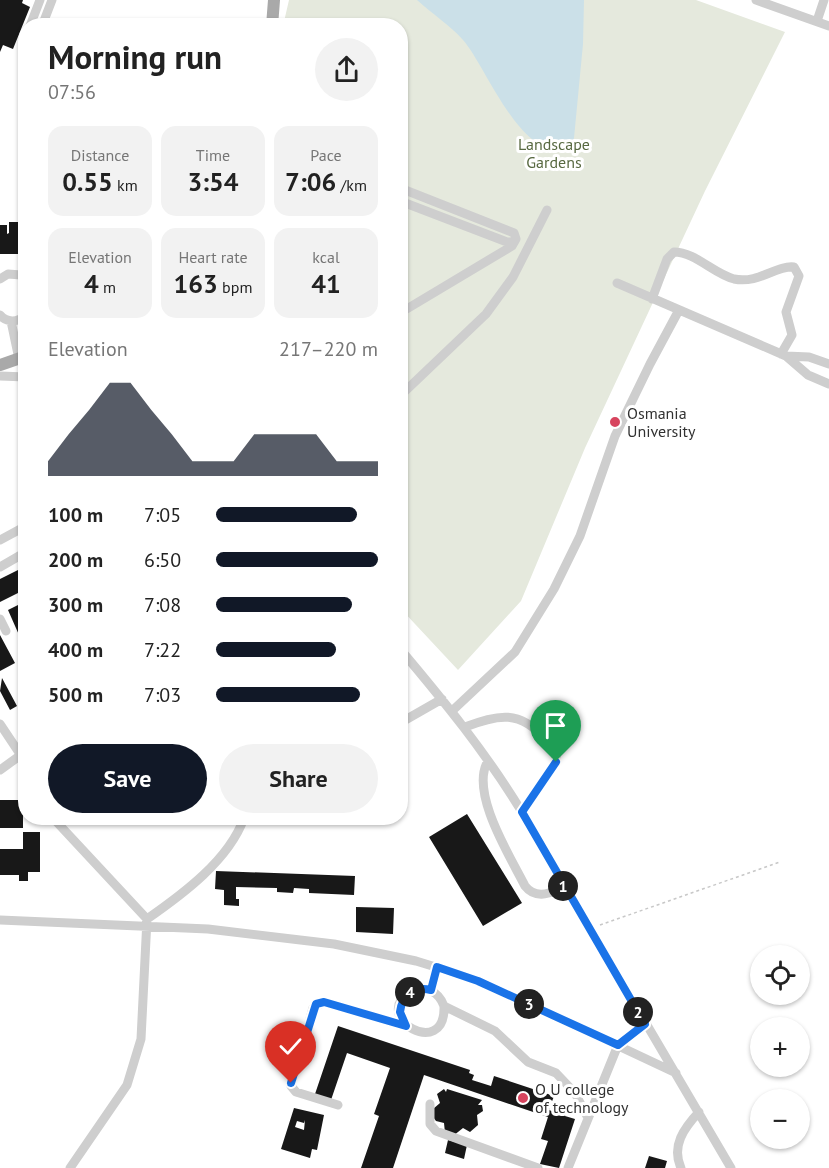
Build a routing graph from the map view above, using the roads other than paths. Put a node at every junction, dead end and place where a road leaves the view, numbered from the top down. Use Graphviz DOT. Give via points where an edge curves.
graph roads {
  1 [pos="274,0"];
  2 [pos="756,0"];
  3 [pos="824,0"];
  4 [pos="40,1"];
  5 [pos="51,3"];
  6 [pos="33,18"];
  7 [pos="45,18"];
  8 [pos="273,18"];
  9 [pos="817,21"];
  10 [pos="829,27"];
  11 [pos="408,191"];
  12 [pos="408,204"];
  13 [pos="547,210"];
  14 [pos="514,242"];
  15 [pos="529,246"];
  16 [pos="18,274"];
  17 [pos="0,279"];
  18 [pos="616,284"];
  19 [pos="652,299"];
  20 [pos="408,308"];
  21 [pos="680,310"];
  22 [pos="0,315"];
  23 [pos="11,321"];
  24 [pos="18,321"];
  25 [pos="18,345"];
  26 [pos="784,355"];
  27 [pos="18,359"];
  28 [pos="829,364"];
  29 [pos="0,365"];
  30 [pos="0,376"];
  31 [pos="18,377"];
  32 [pos="829,384"];
  33 [pos="408,388"];
  34 [pos="18,530"];
  35 [pos="0,540"];
  36 [pos="18,557"];
  37 [pos="0,567"];
  38 [pos="0,618"];
  39 [pos="6,631"];
  40 [pos="408,659"];
  41 [pos="442,699"];
  42 [pos="452,711"];
  43 [pos="408,718"];
  44 [pos="0,724"];
  45 [pos="465,727"];
  46 [pos="18,749"];
  47 [pos="18,760"];
  48 [pos="488,761"];
  49 [pos="0,770"];
  50 [pos="522,812"];
  51 [pos="59,825"];
  52 [pos="242,825"];
  53 [pos="564,888"];
  54 [pos="0,920"];
  55 [pos="146,922"];
  56 [pos="437,967"];
  57 [pos="431,990"];
  58 [pos="444,1006"];
  59 [pos="645,1024"];
  60 [pos="406,1026"];
  61 [pos="618,1045"];
  62 [pos="676,1073"];
  63 [pos="430,1104"];
  64 [pos="338,1105"];
  65 [pos="699,1112"];
  66 [pos="588,1118"];
  67 [pos="70,1168"];
  68 [pos="538,1168"];
  69 [pos="568,1168"];
  70 [pos="681,1168"];
  71 [pos="731,1168"];
  1 -- 8 [label="main road"];
  2 -- 9 [label="street"];
  3 -- 9 [label="street"];
  4 -- 5 [label="street"];
  4 -- 6 [label="street"];
  5 -- 7 [label="street"];
  9 -- 10 [label="street"];
  11 -- 14 [label="street" via="514,233"];
  12 -- 14 [label="street"];
  13 -- 15 [label="street"];
  14 -- 15 [label="street"];
  14 -- 20 [label="street"];
  15 -- 33 [label="street" via="513,277 486,314"];
  16 -- 17 [label="street"];
  18 -- 19 [label="street"];
  19 -- 21 [label="street"];
  19 -- 26 [label="street" via="667,259 674,252 736,279 762,278 794,267 800,276 786,312 792,335"];
  21 -- 26 [label="street"];
  21 -- 42 [label="street" via="615,436 580,536 554,589 515,652"];
  22 -- 23 [label="street"];
  23 -- 24 [label="street"];
  23 -- 25 [label="street"];
  26 -- 28 [label="street"];
  26 -- 32 [label="street" via="808,375"];
  27 -- 29 [label="main road"];
  30 -- 31 [label="street"];
  34 -- 35 [label="street"];
  36 -- 37 [label="street"];
  38 -- 39 [label="street"];
  40 -- 41 [label="street"];
  41 -- 42 [label="street"];
  41 -- 43 [label="street"];
  42 -- 45 [label="street"];
  44 -- 46 [label="street"];
  45 -- 48 [label="street"];
  45 -- 50 [label="street" via="488,718 512,717 526,722 556,753 556,762"];
  47 -- 49 [label="street"];
  48 -- 50 [label="street"];
  48 -- 53 [label="street" via="484,778 488,809 525,886 533,893 543,894"];
  50 -- 53 [label="street"];
  51 -- 55 [label="street"];
  52 -- 55 [label="street" via="238,835 206,870"];
  53 -- 59 [label="street"];
  54 -- 55 [label="street"];
  55 -- 56 [label="street" via="334,944"];
  55 -- 67 [label="street" via="141,1039 127,1085"];
  56 -- 57 [label="street"];
  56 -- 61 [label="street" via="478,981"];
  57 -- 58 [label="street"];
  57 -- 60 [label="street" via="417,989 404,997 400,1012"];
  58 -- 60 [label="street" via="442,1020 433,1030 419,1033"];
  58 -- 66 [label="street" via="495,1031 528,1062 556,1072 575,1093"];
  59 -- 61 [label="street"];
  59 -- 62 [label="street"];
  60 -- 64 [label="street" via="324,1002 313,1008 291,1086 296,1092"];
  61 -- 62 [label="street"];
  61 -- 66 [label="street"];
  62 -- 65 [label="street"];
  63 -- 68 [label="street" via="430,1124 436,1131"];
  65 -- 70 [label="street" via="680,1137 676,1153"];
  65 -- 71 [label="street"];
  66 -- 69 [label="street"];
}
